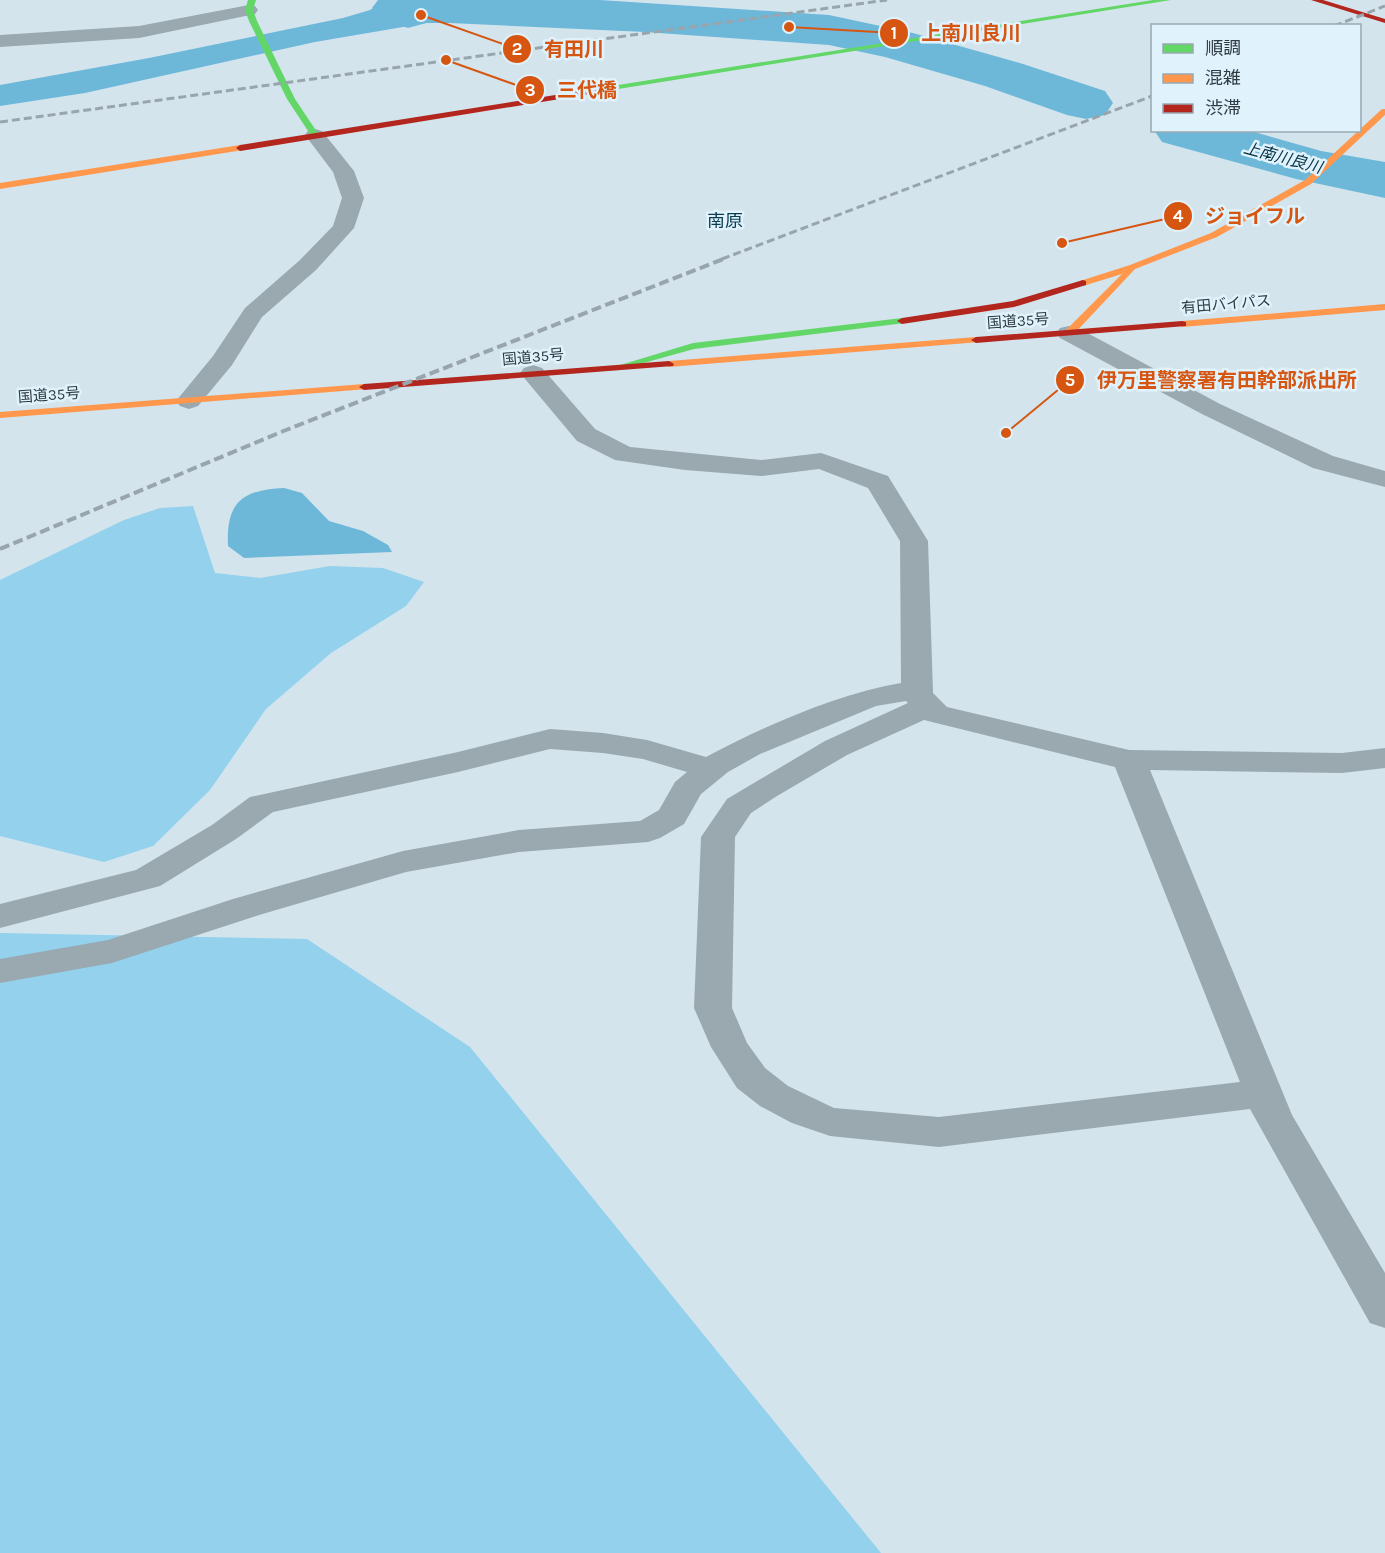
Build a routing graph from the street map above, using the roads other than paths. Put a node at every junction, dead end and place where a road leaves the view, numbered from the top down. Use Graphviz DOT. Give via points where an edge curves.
graph roads {
  1 [pos="1167,0"];
  2 [pos="1315,0"];
  3 [pos="251,10"];
  4 [pos="1385,21"];
  5 [pos="0,41"];
  6 [pos="1385,111"];
  7 [pos="315,135"];
  8 [pos="0,186"];
  9 [pos="1133,267"];
  10 [pos="1385,307"];
  11 [pos="1069,333"];
  12 [pos="622,366"];
  13 [pos="533,374"];
  14 [pos="189,401"];
  15 [pos="0,415"];
  16 [pos="1385,479"];
  17 [pos="923,698"];
  18 [pos="1385,758"];
  19 [pos="1129,760"];
  20 [pos="712,769"];
  21 [pos="0,916"];
  22 [pos="0,971"];
  23 [pos="1263,1093"];
  24 [pos="1385,1311"];
  1 -- 7 [label="main road"];
  2 -- 4 [label="main road"];
  3 -- 5 [label="street" via="139,32"];
  3 -- 7 [label="main road" via="291,99"];
  6 -- 9 [label="main road" via="1308,182 1214,235"];
  7 -- 8 [label="main road"];
  7 -- 14 [label="street" via="343,171 352,198 343,228 253,313 223,360"];
  9 -- 11 [label="main road"];
  9 -- 12 [label="main road" via="1014,304 693,346"];
  10 -- 11 [label="main road, 有田バイパス"];
  11 -- 12 [label="main road, 国道35号"];
  11 -- 16 [label="street" via="1211,409 1323,462"];
  12 -- 13 [label="main road, 国道35号"];
  13 -- 14 [label="main road, 国道35号"];
  13 -- 17 [label="street" via="586,435 624,454 761,468 821,461 878,482 914,541"];
  14 -- 15 [label="main road, 国道35号"];
  17 -- 19 [label="street" via="936,714"];
  17 -- 20 [label="street" via="869,698 749,747"];
  17 -- 23 [label="street" via="739,806 718,837 714,1008 730,1047 751,1077 774,1096 830,1122 939,1132"];
  18 -- 19 [label="street" via="1342,763"];
  19 -- 23 [label="street"];
  20 -- 21 [label="street" via="647,750 550,739 262,804 147,878"];
  20 -- 22 [label="street" via="687,789 672,817 648,831 519,841 403,862 112,951"];
  23 -- 24 [label="street"];
}
